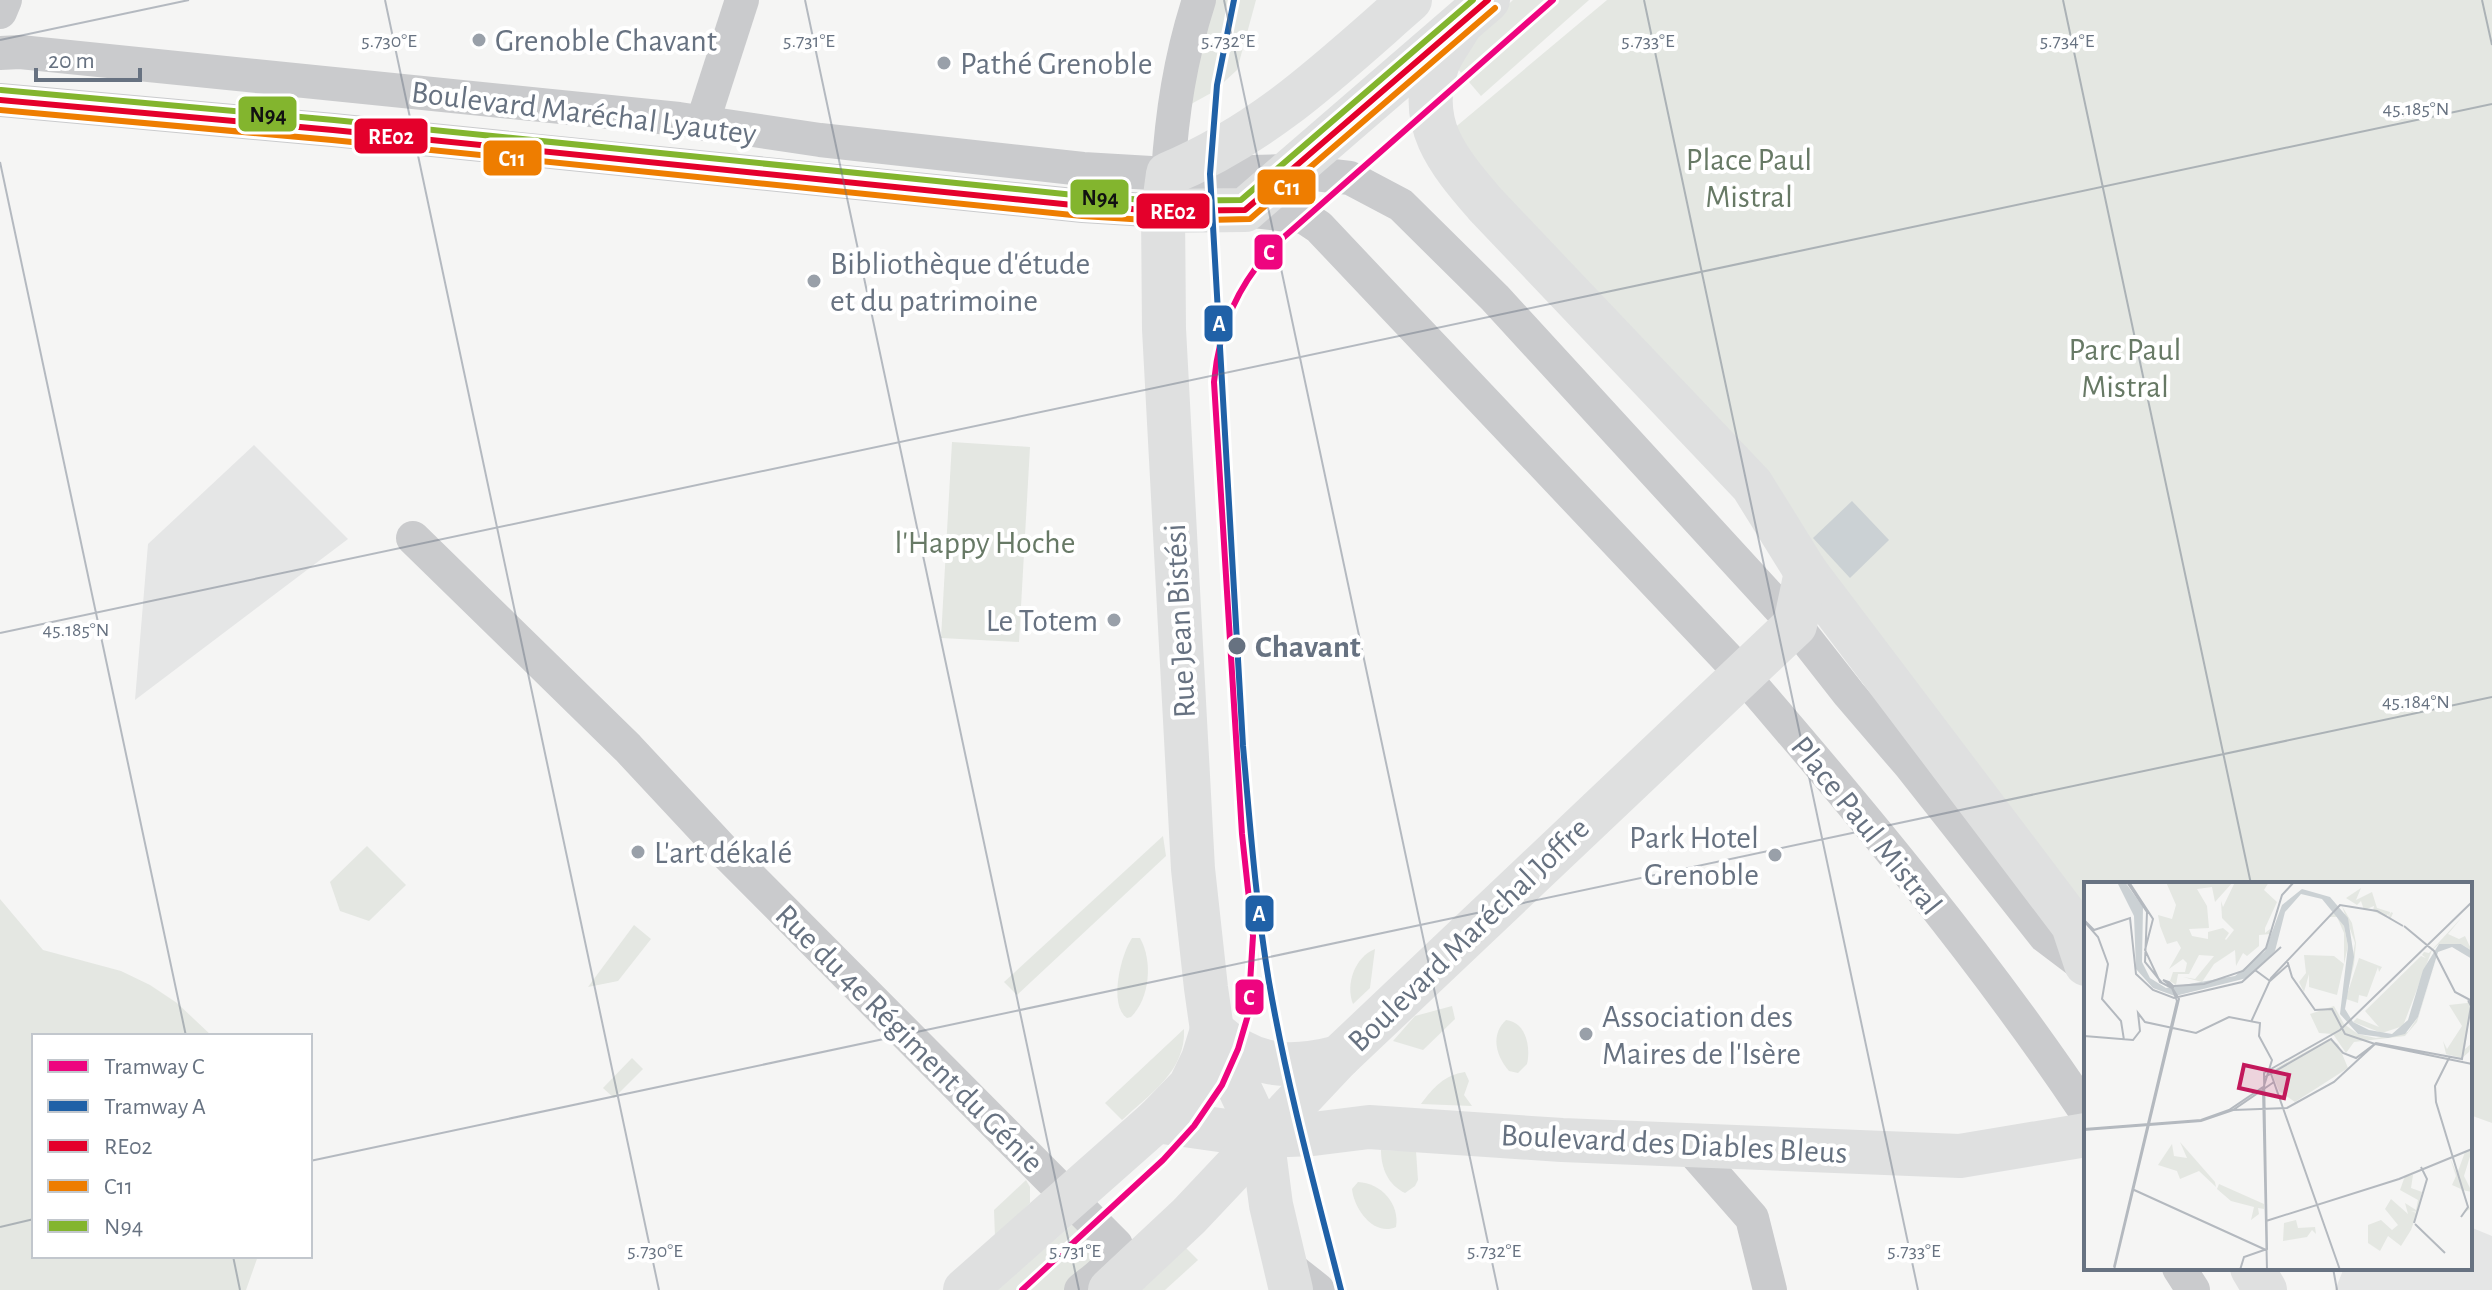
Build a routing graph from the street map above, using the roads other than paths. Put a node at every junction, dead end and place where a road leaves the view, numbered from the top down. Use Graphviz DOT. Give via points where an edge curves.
graph roads {
  1 [pos="5,0"];
  2 [pos="742,0"];
  3 [pos="1199,0"];
  4 [pos="1410,0"];
  5 [pos="0,12"];
  6 [pos="1474,13"];
  7 [pos="0,53"];
  8 [pos="0,100"];
  9 [pos="702,124"];
  10 [pos="1289,171"];
  11 [pos="1166,193"];
  12 [pos="1245,210"];
  13 [pos="413,538"];
  14 [pos="1806,572"];
  15 [pos="1795,625"];
  16 [pos="1742,674"];
  17 [pos="2084,959"];
  18 [pos="2084,964"];
  19 [pos="1212,1030"];
  20 [pos="1339,1057"];
  21 [pos="2084,1109"];
  22 [pos="1156,1121"];
  23 [pos="1369,1127"];
  24 [pos="2084,1135"];
  25 [pos="1262,1136"];
  26 [pos="1687,1144"];
  27 [pos="1068,1198"];
  28 [pos="2180,1270"];
  29 [pos="1298,1281"];
  30 [pos="965,1290"];
  31 [pos="1081,1290"];
  32 [pos="1110,1290"];
  33 [pos="1770,1290"];
  34 [pos="2193,1290"];
  1 -- 5 [label="street"];
  2 -- 9 [label="street"];
  3 -- 11 [label="street" via="1173,103"];
  4 -- 11 [label="main road" via="1268,121 1202,160"];
  6 -- 10 [label="main road"];
  6 -- 14 [label="main road" via="1438,61 1431,86 1433,126 1446,156 1485,204 1752,485"];
  7 -- 9 [label="street, Boulevard Maréchal Lyautey" via="409,90"];
  8 -- 11 [label="street, Boulevard Maréchal Lyautey" via="1068,205"];
  9 -- 11 [label="street, Boulevard Maréchal Lyautey" via="1069,167"];
  10 -- 11 [label="street"];
  10 -- 12 [label="main road"];
  10 -- 15 [label="street" via="1350,178 1401,205 1495,298"];
  11 -- 12 [label="main road"];
  11 -- 19 [label="main road, Rue Jean Bistési" via="1164,329 1192,853"];
  12 -- 16 [label="street, Place Paul Mistral" via="1304,217 1319,227"];
  13 -- 27 [label="street, Rue du 4e Régiment du Génie"];
  14 -- 15 [label="main road"];
  14 -- 17 [label="main road" via="2073,925"];
  15 -- 16 [label="main road, Boulevard Maréchal Joffre"];
  15 -- 18 [label="street" via="2045,936"];
  16 -- 20 [label="main road, Boulevard Maréchal Joffre"];
  16 -- 21 [label="street, Place Paul Mistral" via="2006,996"];
  19 -- 20 [label="main road" via="1256,1059 1278,1065"];
  19 -- 22 [label="main road" via="1190,1086"];
  19 -- 25 [label="main road"];
  20 -- 23 [label="main road" via="1338,1084 1346,1105"];
  20 -- 25 [label="main road, Boulevard Maréchal Joffre"];
  22 -- 25 [label="main road, Boulevard des Diables Bleus"];
  22 -- 27 [label="main road"];
  23 -- 25 [label="main road, Boulevard des Diables Bleus"];
  23 -- 26 [label="main road, Boulevard des Diables Bleus"];
  24 -- 26 [label="main road, Boulevard des Diables Bleus" via="1960,1156"];
  25 -- 29 [label="main road" via="1271,1205"];
  25 -- 32 [label="main road, Boulevard Maréchal Joffre" via="1189,1216"];
  26 -- 33 [label="street" via="1752,1218"];
  27 -- 30 [label="main road"];
  27 -- 31 [label="street, Rue du 4e Régiment du Génie" via="1116,1245 1114,1260"];
  28 -- 34 [label="street"];
}
